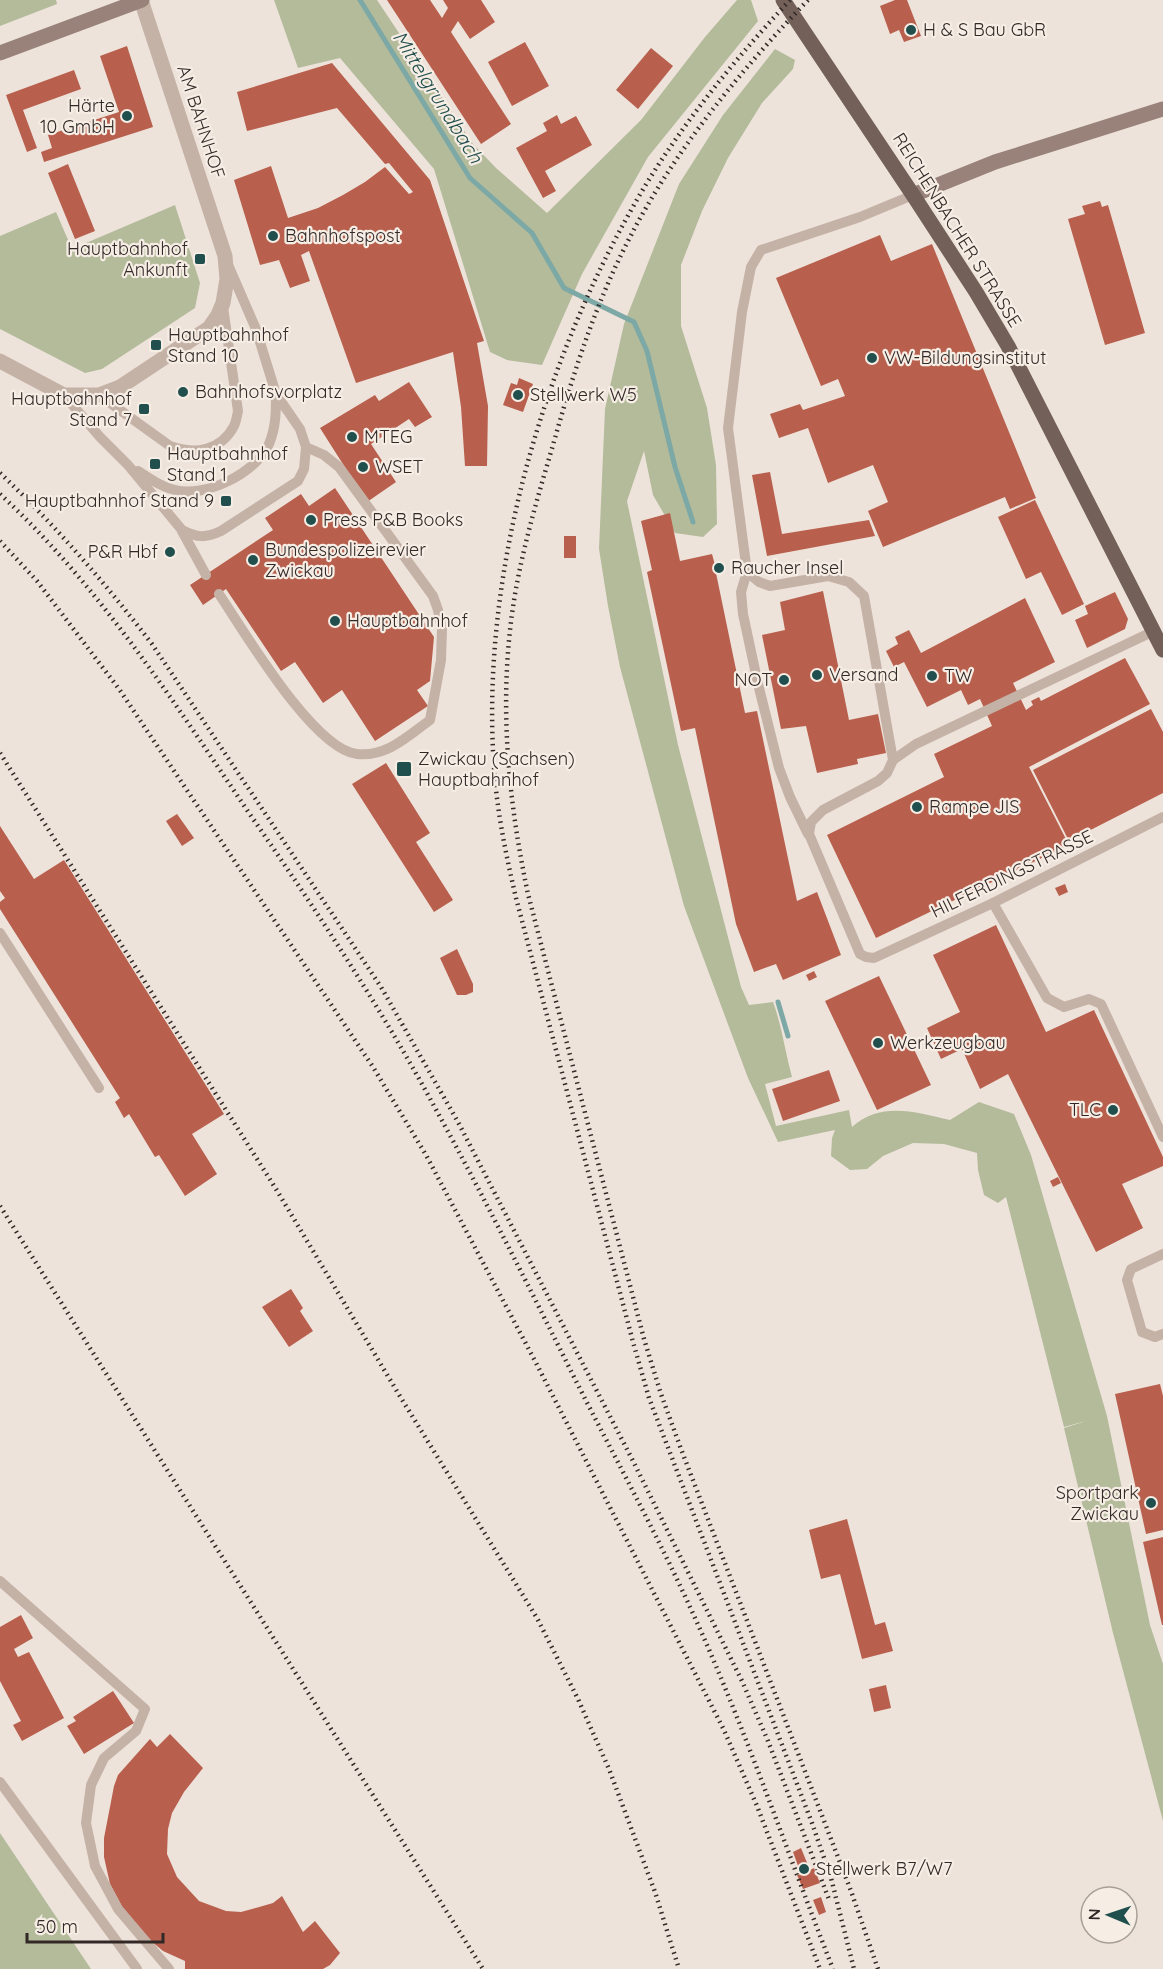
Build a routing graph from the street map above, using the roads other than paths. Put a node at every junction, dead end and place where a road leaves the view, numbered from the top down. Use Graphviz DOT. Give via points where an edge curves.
graph roads {
  1 [pos="783,0"];
  2 [pos="137,1"];
  3 [pos="0,53"];
  4 [pos="1163,109"];
  5 [pos="913,195"];
  6 [pos="225,256"];
  7 [pos="223,303"];
  8 [pos="0,360"];
  9 [pos="276,394"];
  10 [pos="64,395"];
  11 [pos="99,395"];
  12 [pos="306,447"];
  13 [pos="129,465"];
  14 [pos="182,530"];
  15 [pos="747,572"];
  16 [pos="206,575"];
  17 [pos="219,594"];
  18 [pos="1154,632"];
  19 [pos="1163,650"];
  20 [pos="893,760"];
  21 [pos="1163,817"];
  22 [pos="809,834"];
  23 [pos="993,903"];
  24 [pos="0,933"];
  25 [pos="99,1088"];
  26 [pos="1163,1137"];
  27 [pos="1163,1254"];
  28 [pos="1163,1334"];
  29 [pos="0,1581"];
  30 [pos="0,1782"];
  31 [pos="137,1969"];
  32 [pos="168,1969"];
  1 -- 5 [label="main road, REICHENBACHER STRASSE"];
  2 -- 3 [label="main road, AM BAHNHOF"];
  2 -- 6 [label="street, AM BAHNHOF"];
  4 -- 5 [label="main road" via="995,162"];
  5 -- 15 [label="lane" via="761,250 751,267 728,428"];
  5 -- 18 [label="main road, REICHENBACHER STRASSE" via="1008,346"];
  6 -- 7 [label="street, AM BAHNHOF"];
  6 -- 9 [label="lane, AM BAHNHOF" via="256,329"];
  7 -- 11 [label="street, AM BAHNHOF" via="209,328 120,387"];
  7 -- 11 [label="lane" via="238,411 235,426 221,441 208,448 183,451 170,446"];
  8 -- 10 [label="street"];
  9 -- 12 [label="lane, AM BAHNHOF" via="300,429"];
  9 -- 13 [label="lane" via="276,424 268,444 262,454 227,483 201,491 176,491"];
  10 -- 11 [label="street, AM BAHNHOF"];
  10 -- 13 [label="lane"];
  12 -- 14 [label="lane" via="304,469 298,481 263,505 208,537 194,537"];
  12 -- 17 [label="lane" via="339,467 433,596 442,629 441,660 430,720 397,745 379,752 357,754 339,748 313,726"];
  13 -- 14 [label="lane"];
  14 -- 16 [label="lane"];
  15 -- 20 [label="lane" via="770,586 828,576 849,582 864,596"];
  15 -- 22 [label="lane" via="741,592 743,614 758,684 778,768"];
  18 -- 19 [label="main road, REICHENBACHER STRASSE"];
  18 -- 20 [label="lane" via="916,744"];
  20 -- 22 [label="lane" via="878,781 823,810 811,822"];
  21 -- 23 [label="lane, HILFERDINGSTRASSE"];
  22 -- 23 [label="lane, HILFERDINGSTRASSE" via="860,954 866,957 874,958"];
  23 -- 26 [label="lane" via="1047,998 1064,1007 1089,999 1101,1004"];
  24 -- 25 [label="lane"];
  27 -- 28 [label="lane" via="1131,1269 1127,1280 1142,1332"];
  29 -- 32 [label="lane" via="145,1709 136,1731 104,1758 91,1785 86,1823 95,1866 118,1909"];
  30 -- 31 [label="lane"];
}
